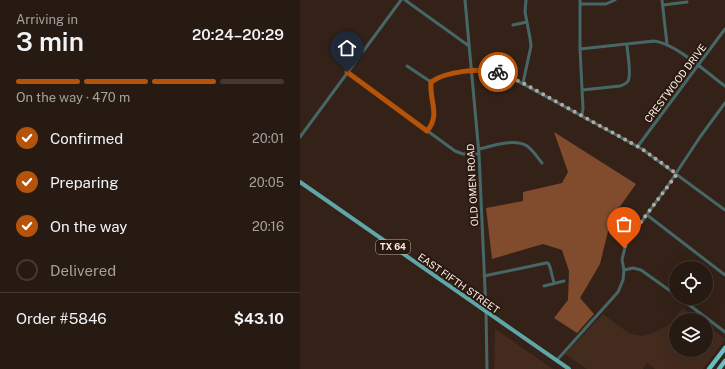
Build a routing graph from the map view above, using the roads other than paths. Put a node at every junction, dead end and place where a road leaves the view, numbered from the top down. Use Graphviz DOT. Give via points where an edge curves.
graph roads {
  1 [pos="401,0"];
  2 [pos="405,0"];
  3 [pos="465,0"];
  4 [pos="526,0"];
  5 [pos="615,0"];
  6 [pos="662,0"];
  7 [pos="580,2"];
  8 [pos="687,2"];
  9 [pos="663,5"];
  10 [pos="527,22"];
  11 [pos="513,25"];
  12 [pos="725,29"];
  13 [pos="627,44"];
  14 [pos="667,44"];
  15 [pos="469,46"];
  16 [pos="580,49"];
  17 [pos="407,66"];
  18 [pos="698,66"];
  19 [pos="472,70"];
  20 [pos="347,72"];
  21 [pos="431,82"];
  22 [pos="523,83"];
  23 [pos="725,86"];
  24 [pos="582,90"];
  25 [pos="725,103"];
  26 [pos="582,116"];
  27 [pos="427,131"];
  28 [pos="300,137"];
  29 [pos="638,146"];
  30 [pos="479,149"];
  31 [pos="479,154"];
  32 [pos="542,163"];
  33 [pos="677,174"];
  34 [pos="300,182"];
  35 [pos="724,208"];
  36 [pos="647,215"];
  37 [pos="624,270"];
  38 [pos="725,275"];
  39 [pos="484,276"];
  40 [pos="564,281"];
  41 [pos="554,283"];
  42 [pos="544,286"];
  43 [pos="669,290"];
  44 [pos="689,305"];
  45 [pos="486,311"];
  46 [pos="725,332"];
  47 [pos="725,348"];
  48 [pos="557,360"];
  49 [pos="725,361"];
  50 [pos="487,369"];
  51 [pos="569,369"];
  52 [pos="709,369"];
  53 [pos="719,369"];
  1 -- 20 [label="street"];
  2 -- 15 [label="street"];
  3 -- 15 [label="street, OLD OMEN ROAD"];
  4 -- 10 [label="street"];
  5 -- 7 [label="street" via="606,4"];
  6 -- 9 [label="street"];
  7 -- 16 [label="street"];
  8 -- 9 [label="street"];
  9 -- 14 [label="street"];
  10 -- 11 [label="street"];
  10 -- 22 [label="street" via="530,46"];
  12 -- 18 [label="street, CRESTWOOD DRIVE"];
  13 -- 14 [label="street" via="654,41"];
  13 -- 16 [label="street"];
  13 -- 24 [label="street" via="628,82 620,86"];
  14 -- 18 [label="street"];
  15 -- 19 [label="street, OLD OMEN ROAD"];
  16 -- 24 [label="street"];
  17 -- 21 [label="street"];
  18 -- 23 [label="street"];
  18 -- 29 [label="street, CRESTWOOD DRIVE"];
  19 -- 21 [label="street"];
  19 -- 22 [label="street" via="492,70"];
  19 -- 30 [label="street, OLD OMEN ROAD"];
  20 -- 27 [label="street"];
  20 -- 28 [label="street"];
  21 -- 27 [label="street" via="434,119"];
  22 -- 26 [label="street"];
  24 -- 26 [label="street"];
  25 -- 33 [label="street"];
  26 -- 29 [label="street"];
  27 -- 31 [label="street" via="460,154"];
  29 -- 33 [label="street"];
  30 -- 31 [label="street, OLD OMEN ROAD"];
  30 -- 32 [label="street" via="517,143 526,145"];
  31 -- 39 [label="street, OLD OMEN ROAD"];
  33 -- 35 [label="street"];
  33 -- 36 [label="street"];
  34 -- 45 [label="main road, EAST FIFTH STREET / TX 64"];
  36 -- 37 [label="street" via="626,243 622,258"];
  36 -- 38 [label="street"];
  37 -- 43 [label="street" via="641,270"];
  37 -- 48 [label="street" via="618,292"];
  39 -- 41 [label="street" via="546,263 550,265"];
  39 -- 45 [label="street, OLD OMEN ROAD"];
  40 -- 41 [label="street"];
  41 -- 42 [label="street"];
  44 -- 46 [label="street"];
  45 -- 48 [label="main road, EAST FIFTH STREET / TX 64"];
  45 -- 50 [label="street, OLD OMEN ROAD"];
  47 -- 52 [label="highway"];
  48 -- 51 [label="main road, EAST FIFTH STREET / TX 64"];
  49 -- 53 [label="highway"];
}
